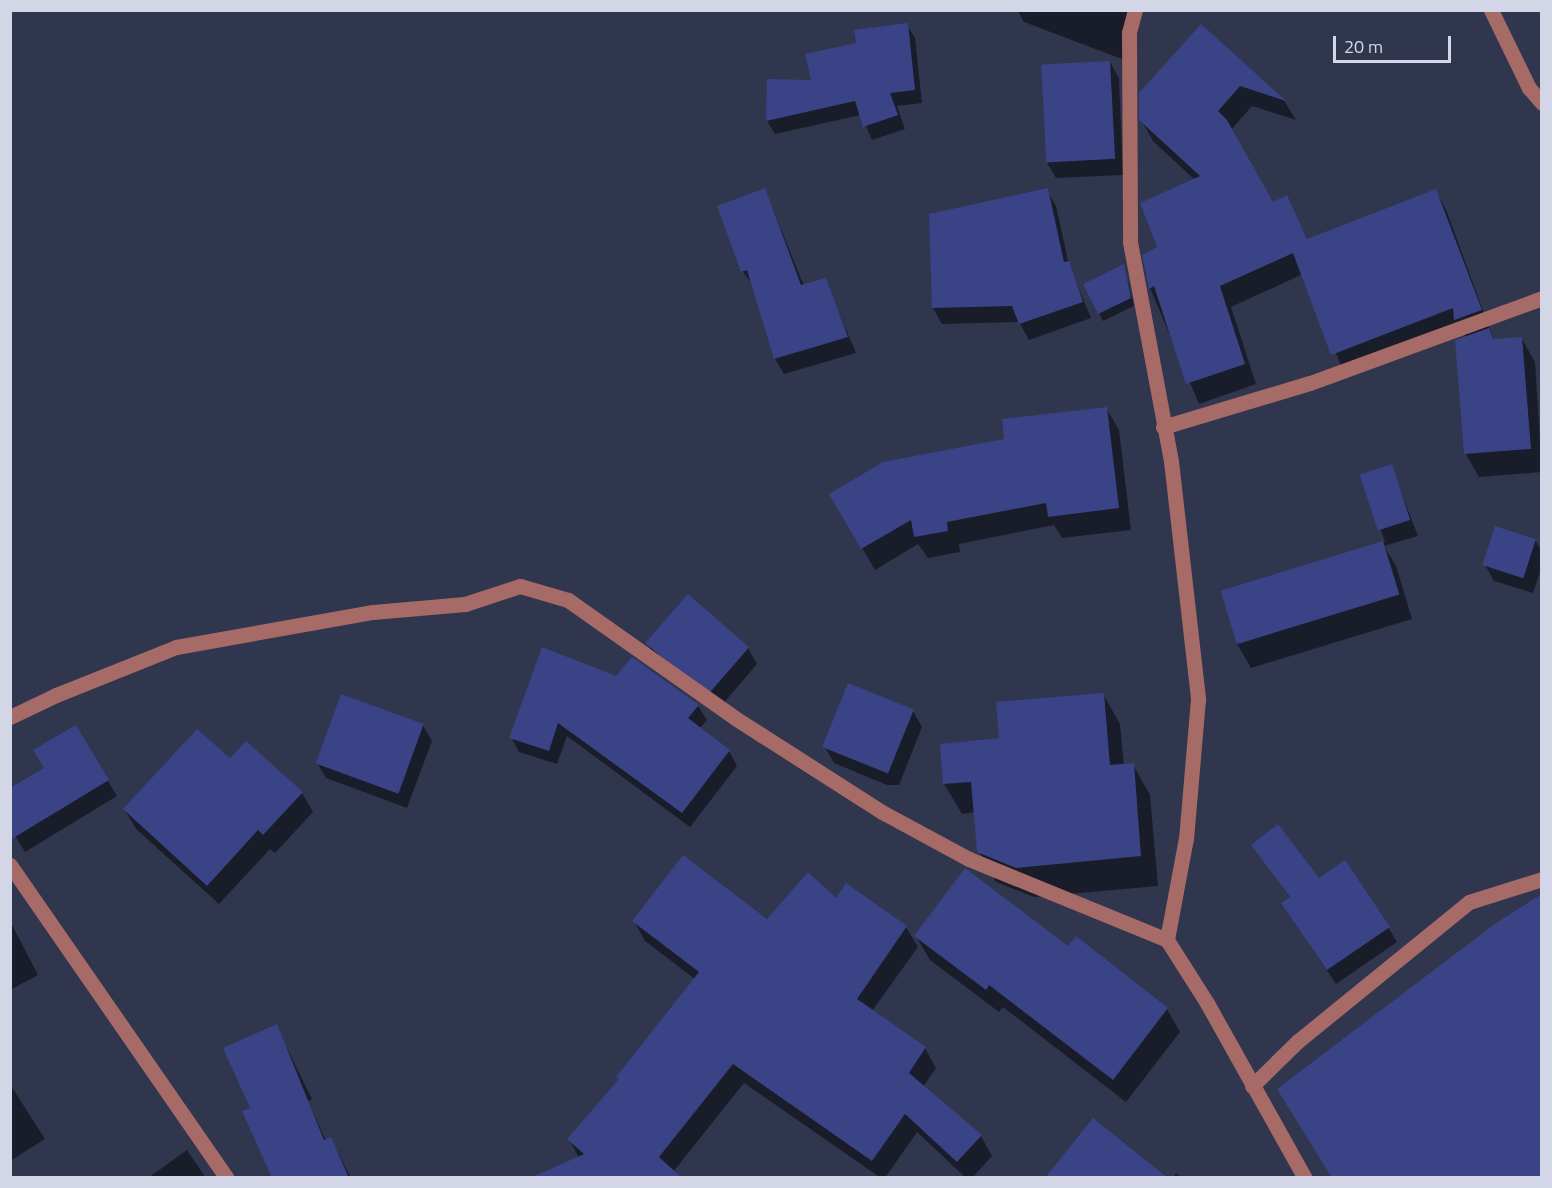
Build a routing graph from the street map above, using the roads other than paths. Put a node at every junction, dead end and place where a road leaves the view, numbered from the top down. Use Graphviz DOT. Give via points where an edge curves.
graph roads {
  1 [pos="1135,10"];
  2 [pos="1491,10"];
  3 [pos="1542,103"];
  4 [pos="1542,298"];
  5 [pos="1163,427"];
  6 [pos="10,717"];
  7 [pos="10,865"];
  8 [pos="1542,879"];
  9 [pos="1167,940"];
  10 [pos="1251,1086"];
  11 [pos="227,1178"];
  12 [pos="1305,1178"];
  1 -- 5 [label="street" via="1129,33 1131,242"];
  2 -- 3 [label="street" via="1529,88"];
  4 -- 5 [label="street" via="1310,383"];
  5 -- 9 [label="street" via="1171,460 1198,699 1186,838"];
  6 -- 9 [label="street" via="56,694 176,648 373,612 465,604 520,586 568,600 735,718 882,812 969,859"];
  7 -- 11 [label="street"];
  8 -- 10 [label="street" via="1469,902 1298,1041"];
  9 -- 10 [label="street"];
  10 -- 12 [label="street"];
}
